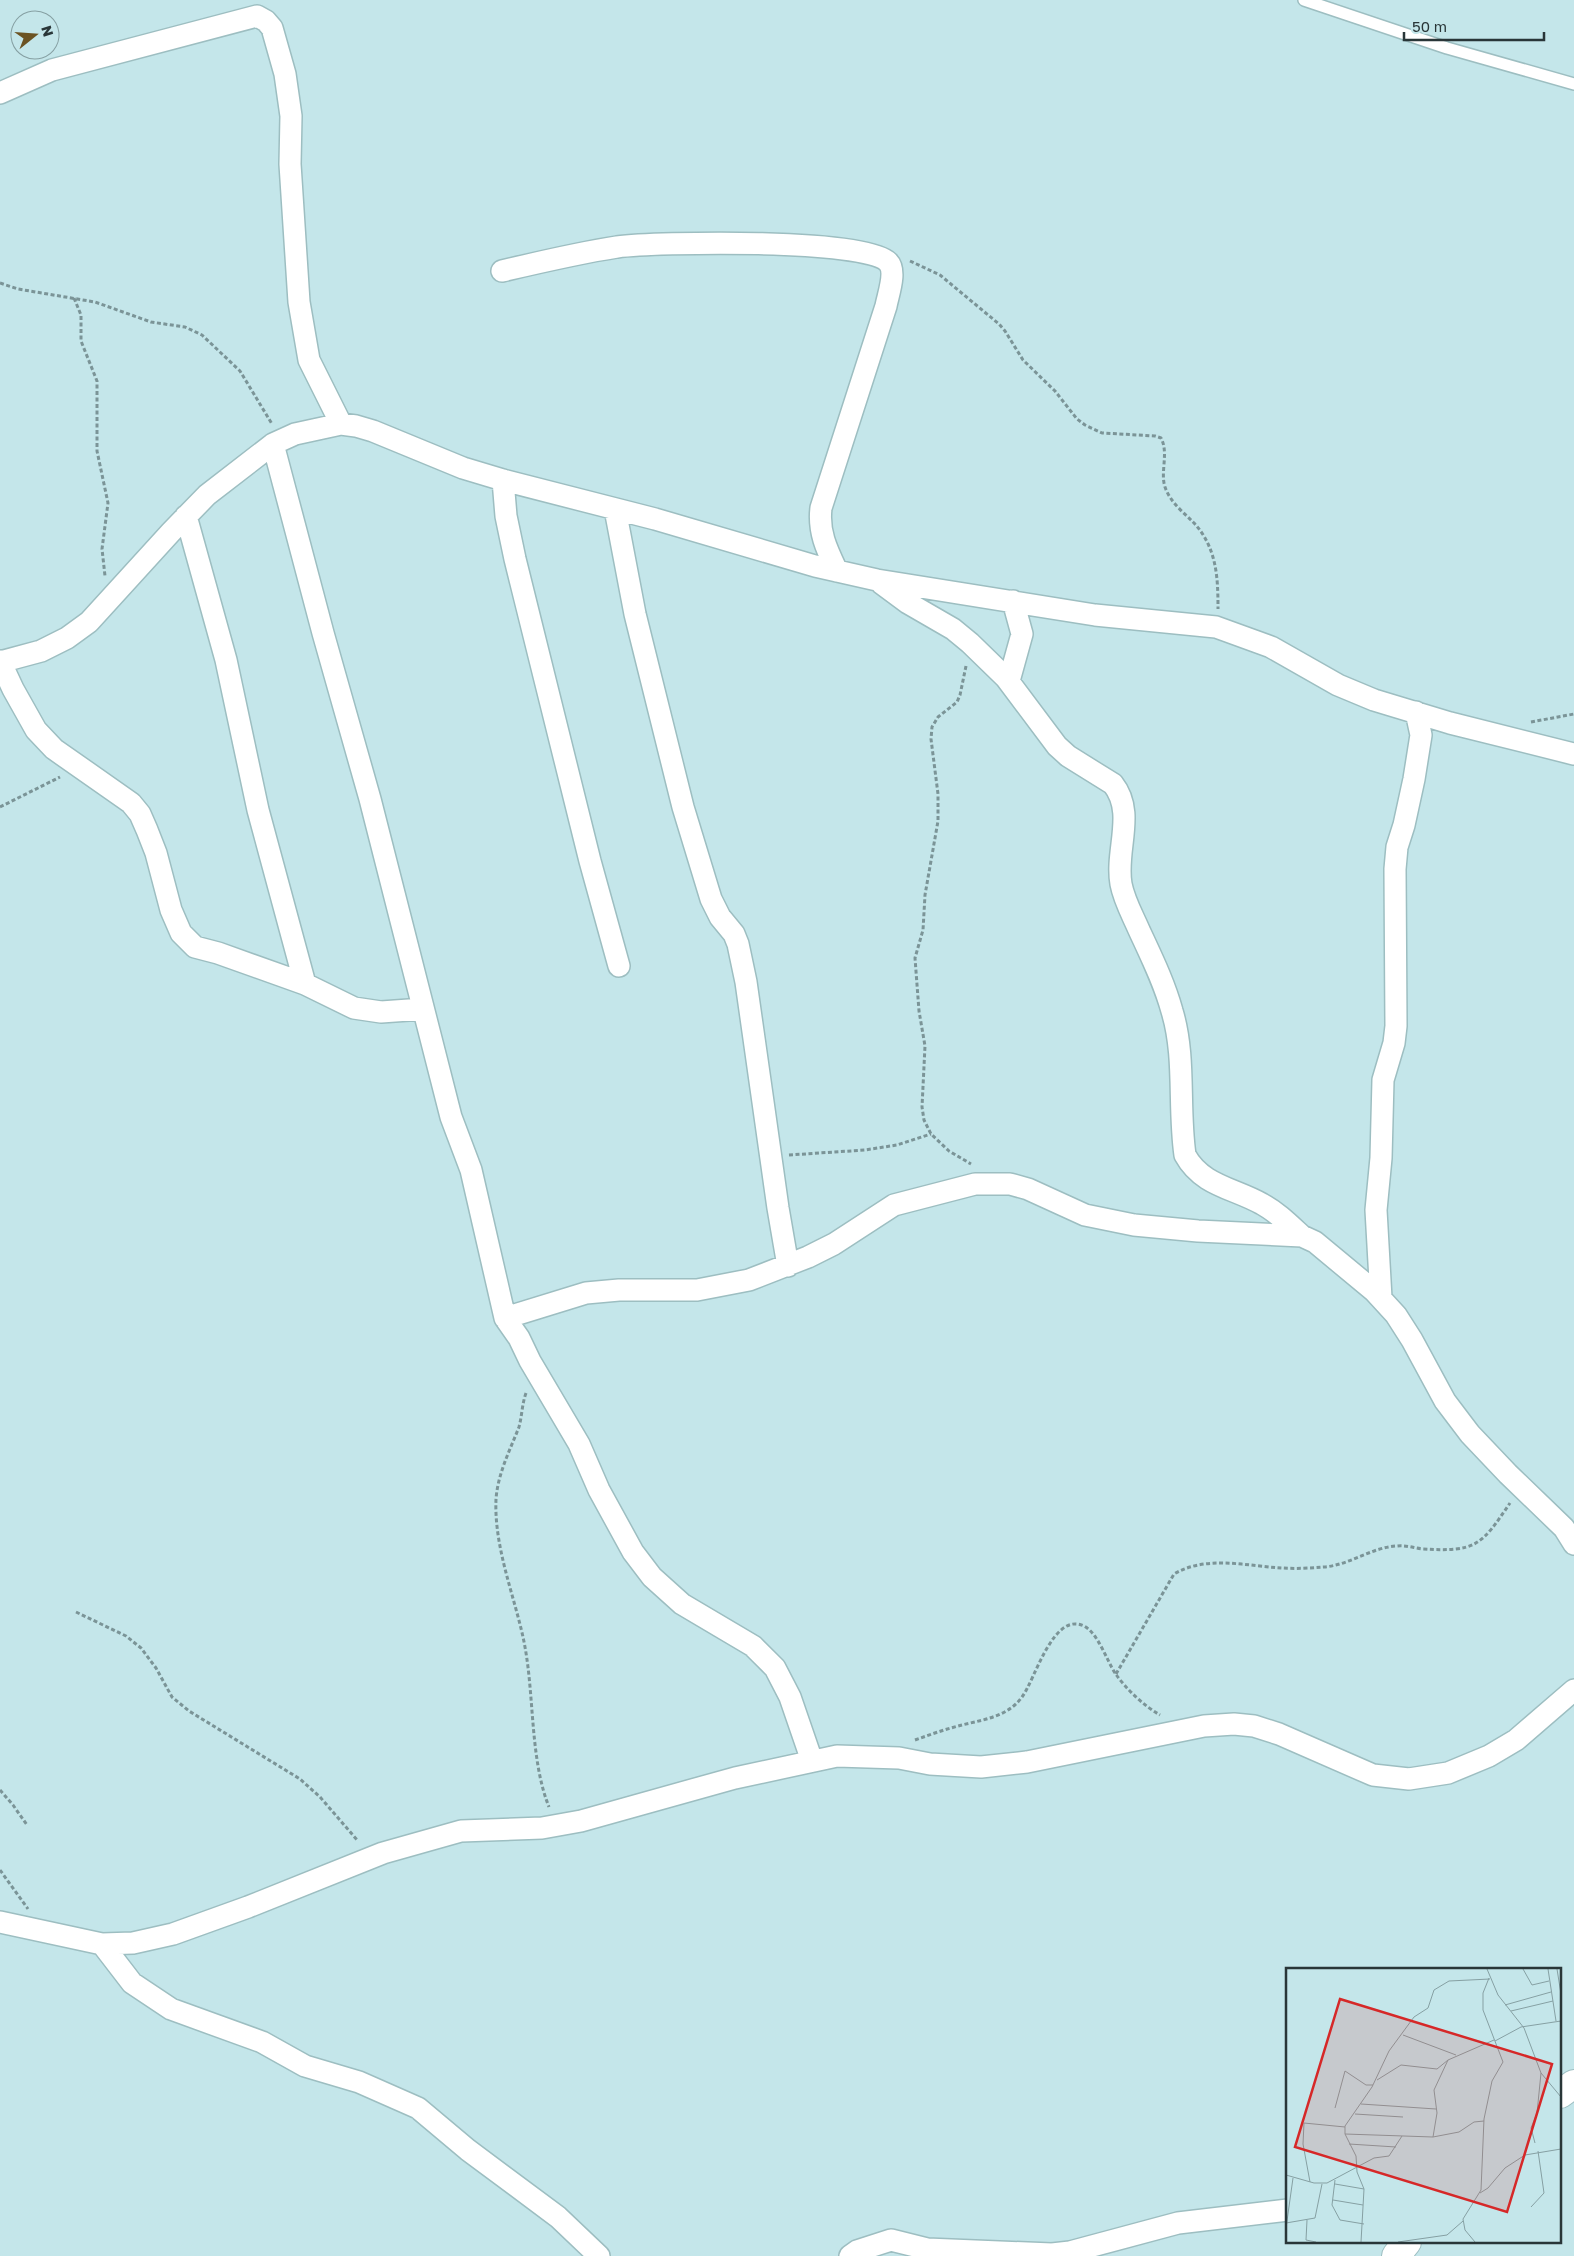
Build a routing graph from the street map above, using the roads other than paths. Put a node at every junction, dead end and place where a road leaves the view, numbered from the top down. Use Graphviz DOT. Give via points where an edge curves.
graph roads {
  1 [pos="1304,0"];
  2 [pos="1574,84"];
  3 [pos="0,93"];
  4 [pos="502,271"];
  5 [pos="341,424"];
  6 [pos="277,442"];
  7 [pos="503,480"];
  8 [pos="614,509"];
  9 [pos="186,516"];
  10 [pos="837,572"];
  11 [pos="877,580"];
  12 [pos="1013,601"];
  13 [pos="0,662"];
  14 [pos="1009,681"];
  15 [pos="1416,712"];
  16 [pos="1574,754"];
  17 [pos="619,966"];
  18 [pos="305,984"];
  19 [pos="423,1009"];
  20 [pos="1302,1236"];
  21 [pos="788,1266"];
  22 [pos="1381,1298"];
  23 [pos="505,1318"];
  24 [pos="1574,1544"];
  25 [pos="1574,1690"];
  26 [pos="812,1761"];
  27 [pos="0,1922"];
  28 [pos="102,1944"];
  29 [pos="1574,2084"];
  30 [pos="1562,2093"];
  31 [pos="1286,2210"];
  32 [pos="1405,2244"];
  33 [pos="599,2256"];
  34 [pos="850,2256"];
  35 [pos="1396,2256"];
  1 -- 2 [label="lane" via="1447,48"];
  3 -- 5 [label="street" via="52,70 92,59 257,16 266,21 280,50 291,116 290,164 299,302 309,360"];
  4 -- 10 [label="street" via="618,247 674,244 820,246 876,255 886,260 891,274 886,306 821,508 820,528"];
  5 -- 6 [label="street" via="296,434"];
  5 -- 7 [label="street" via="373,431 463,468"];
  6 -- 9 [label="street" via="222,482"];
  6 -- 19 [label="street" via="322,634 370,799"];
  7 -- 8 [label="street"];
  7 -- 17 [label="street" via="515,559"];
  8 -- 10 [label="street"];
  8 -- 21 [label="street" via="635,614 682,806 711,899 738,944"];
  9 -- 13 [label="street" via="90,622 41,651"];
  9 -- 18 [label="street" via="226,660 258,810"];
  10 -- 11 [label="street"];
  11 -- 12 [label="street"];
  11 -- 14 [label="street" via="908,603 953,629"];
  12 -- 14 [label="street" via="1022,634"];
  12 -- 15 [label="street" via="1095,615 1218,628 1271,647 1338,685"];
  13 -- 18 [label="street" via="36,730 54,749 131,803 140,814 156,853 171,910 187,941"];
  14 -- 20 [label="street" via="1057,746 1113,784 1122,797 1121,883 1124,899 1173,1011 1179,1043 1185,1154 1206,1180 1262,1204"];
  15 -- 16 [label="street"];
  15 -- 22 [label="street" via="1421,735 1397,847 1396,1026 1384,1080 1376,1210"];
  18 -- 19 [label="street" via="354,1008 381,1012"];
  19 -- 23 [label="street" via="451,1117 471,1170"];
  20 -- 21 [label="street" via="1134,1225 1085,1215 1028,1189 1002,1183 975,1184 894,1205 834,1244"];
  20 -- 22 [label="street" via="1315,1242 1361,1278"];
  21 -- 23 [label="street" via="749,1280 697,1290 586,1293"];
  22 -- 24 [label="street" via="1412,1340 1445,1401 1487,1453 1564,1528"];
  23 -- 26 [label="street" via="579,1444 599,1490 633,1552 652,1576 682,1604 753,1646 774,1668 790,1696"];
  25 -- 26 [label="street" via="1516,1740 1489,1756 1448,1773 1409,1780 1374,1775 1254,1726 1226,1724 1027,1762 981,1767 870,1756 837,1756"];
  26 -- 28 [label="street" via="735,1778 558,1826 462,1831 372,1857 248,1908 173,1934 133,1943"];
  27 -- 28 [label="street"];
  28 -- 33 [label="street" via="132,1983 171,2009 262,2042 305,2066 359,2082 418,2108 558,2217"];
  29 -- 30 [label="street"];
  31 -- 34 [label="street" via="1178,2223 1052,2254 927,2249 891,2240"];
  32 -- 35 [label="street"];
}
